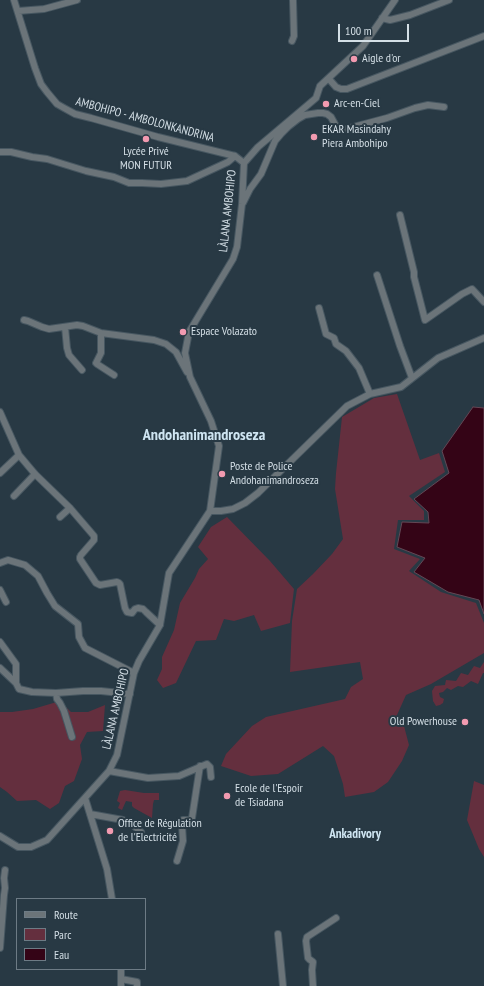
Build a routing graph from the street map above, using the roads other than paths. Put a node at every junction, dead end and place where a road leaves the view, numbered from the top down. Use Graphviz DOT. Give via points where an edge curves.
graph roads {
  1 [pos="14,0"];
  2 [pos="77,0"];
  3 [pos="293,0"];
  4 [pos="395,0"];
  5 [pos="449,0"];
  6 [pos="18,11"];
  7 [pos="382,18"];
  8 [pos="484,36"];
  9 [pos="292,41"];
  10 [pos="329,79"];
  11 [pos="444,107"];
  12 [pos="0,152"];
  13 [pos="235,156"];
  14 [pos="244,163"];
  15 [pos="242,204"];
  16 [pos="400,215"];
  17 [pos="377,275"];
  18 [pos="484,302"];
  19 [pos="319,308"];
  20 [pos="24,320"];
  21 [pos="65,327"];
  22 [pos="101,333"];
  23 [pos="484,338"];
  24 [pos="82,370"];
  25 [pos="114,375"];
  26 [pos="190,377"];
  27 [pos="412,378"];
  28 [pos="370,394"];
  29 [pos="0,412"];
  30 [pos="19,455"];
  31 [pos="0,473"];
  32 [pos="35,474"];
  33 [pos="14,496"];
  34 [pos="70,508"];
  35 [pos="210,510"];
  36 [pos="60,517"];
  37 [pos="0,563"];
  38 [pos="0,590"];
  39 [pos="6,602"];
  40 [pos="160,625"];
  41 [pos="0,642"];
  42 [pos="0,668"];
  43 [pos="134,673"];
  44 [pos="16,683"];
  45 [pos="56,693"];
  46 [pos="130,694"];
  47 [pos="72,737"];
  48 [pos="200,766"];
  49 [pos="109,771"];
  50 [pos="211,777"];
  51 [pos="85,798"];
  52 [pos="90,814"];
  53 [pos="141,832"];
  54 [pos="0,836"];
  55 [pos="176,861"];
  56 [pos="5,870"];
  57 [pos="112,898"];
  58 [pos="336,918"];
  59 [pos="278,934"];
  60 [pos="0,948"];
  61 [pos="121,970"];
  62 [pos="121,979"];
  63 [pos="121,986"];
  64 [pos="137,986"];
  65 [pos="283,986"];
  66 [pos="313,986"];
  1 -- 6 [label="street, AMBOHIPO - AMBOLONKANDRINA"];
  2 -- 6 [label="street" via="44,9"];
  3 -- 9 [label="street"];
  4 -- 7 [label="street"];
  5 -- 7 [label="street" via="410,15 390,20"];
  6 -- 13 [label="street, AMBOHIPO - AMBOLONKANDRINA" via="41,84 57,104 75,114"];
  7 -- 10 [label="street" via="363,46"];
  8 -- 10 [label="street" via="347,89 336,87"];
  10 -- 14 [label="street" via="320,86 316,98 258,147"];
  11 -- 15 [label="street" via="428,105 342,130 337,128 327,114 305,115 289,126 275,141 261,174"];
  12 -- 13 [label="street" via="47,159 129,183 161,184 187,181 228,162"];
  13 -- 14 [label="street, AMBOHIPO - AMBOLONKANDRINA"];
  14 -- 15 [label="street, LÀLANA AMBOHIPO"];
  15 -- 26 [label="street, LÀLANA AMBOHIPO" via="234,259 189,332 185,352"];
  16 -- 18 [label="street" via="424,320 472,289"];
  17 -- 27 [label="street"];
  19 -- 28 [label="street" via="326,334 334,338 336,344 346,351 359,368"];
  20 -- 21 [label="street" via="42,328"];
  21 -- 22 [label="street" via="83,326"];
  21 -- 24 [label="street" via="69,354"];
  22 -- 25 [label="street" via="101,352 96,362"];
  22 -- 26 [label="street" via="166,344 176,352"];
  23 -- 27 [label="street" via="438,358"];
  26 -- 35 [label="street, LÀLANA AMBOHIPO" via="211,421 219,446"];
  27 -- 28 [label="street" via="401,387"];
  28 -- 35 [label="street" via="348,406 245,503 233,509"];
  29 -- 30 [label="street"];
  30 -- 31 [label="street"];
  30 -- 32 [label="street"];
  32 -- 33 [label="street"];
  32 -- 34 [label="street"];
  34 -- 36 [label="street"];
  34 -- 40 [label="street" via="94,536 94,540 80,559 96,583 119,583 127,612 143,609"];
  35 -- 40 [label="street, LÀLANA AMBOHIPO" via="169,573"];
  37 -- 43 [label="street" via="8,560 25,565 38,576 55,606 78,624 79,637 85,648"];
  38 -- 39 [label="street"];
  40 -- 43 [label="street, LÀLANA AMBOHIPO"];
  41 -- 44 [label="street" via="16,664"];
  42 -- 44 [label="street"];
  43 -- 46 [label="street, LÀLANA AMBOHIPO"];
  44 -- 45 [label="street" via="19,689"];
  45 -- 46 [label="street" via="101,691"];
  45 -- 47 [label="street"];
  46 -- 49 [label="street, LÀLANA AMBOHIPO" via="117,755"];
  48 -- 49 [label="street" via="179,776 148,778"];
  48 -- 50 [label="street" via="207,764"];
  48 -- 55 [label="street" via="192,818 183,820 183,841"];
  49 -- 51 [label="street, LÀLANA AMBOHIPO"];
  51 -- 52 [label="street"];
  51 -- 54 [label="street, LÀLANA AMBOHIPO" via="48,840 31,847 18,847"];
  52 -- 53 [label="street" via="123,820"];
  52 -- 57 [label="street" via="107,869"];
  56 -- 60 [label="street"];
  58 -- 66 [label="street" via="307,937 308,958 313,962"];
  59 -- 65 [label="street"];
  61 -- 62 [label="street"];
  62 -- 63 [label="street"];
  62 -- 64 [label="street" via="137,982"];
}
